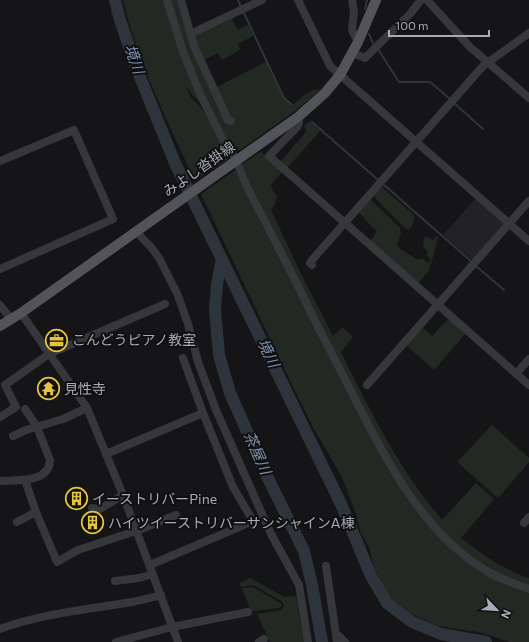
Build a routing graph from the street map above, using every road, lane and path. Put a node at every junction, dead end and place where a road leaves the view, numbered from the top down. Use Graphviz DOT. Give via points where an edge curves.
graph roads {
  1 [pos="167,0"];
  2 [pos="181,0"];
  3 [pos="262,0"];
  4 [pos="298,0"];
  5 [pos="352,0"];
  6 [pos="376,0"];
  7 [pos="421,0"];
  8 [pos="427,0"];
  9 [pos="529,32"];
  10 [pos="190,34"];
  11 [pos="358,42"];
  12 [pos="352,53"];
  13 [pos="488,62"];
  14 [pos="340,75"];
  15 [pos="529,98"];
  16 [pos="298,117"];
  17 [pos="231,121"];
  18 [pos="416,142"];
  19 [pos="236,160"];
  20 [pos="0,161"];
  21 [pos="529,200"];
  22 [pos="345,223"];
  23 [pos="508,224"];
  24 [pos="139,229"];
  25 [pos="529,241"];
  26 [pos="312,265"];
  27 [pos="0,269"];
  28 [pos="165,304"];
  29 [pos="0,305"];
  30 [pos="437,305"];
  31 [pos="21,313"];
  32 [pos="11,319"];
  33 [pos="0,326"];
  34 [pos="49,354"];
  35 [pos="183,358"];
  36 [pos="529,359"];
  37 [pos="516,374"];
  38 [pos="367,385"];
  39 [pos="529,385"];
  40 [pos="87,408"];
  41 [pos="25,409"];
  42 [pos="203,413"];
  43 [pos="0,417"];
  44 [pos="37,427"];
  45 [pos="13,436"];
  46 [pos="106,454"];
  47 [pos="25,480"];
  48 [pos="0,481"];
  49 [pos="123,495"];
  50 [pos="92,508"];
  51 [pos="36,512"];
  52 [pos="176,515"];
  53 [pos="17,522"];
  54 [pos="136,531"];
  55 [pos="150,565"];
  56 [pos="326,566"];
  57 [pos="153,574"];
  58 [pos="116,581"];
  59 [pos="529,589"];
  60 [pos="161,595"];
  61 [pos="248,612"];
  62 [pos="172,627"];
  63 [pos="0,629"];
  64 [pos="336,633"];
  65 [pos="116,642"];
  66 [pos="178,642"];
  67 [pos="308,642"];
  68 [pos="337,642"];
  69 [pos="345,642"];
  1 -- 19 [label="street" via="183,52 201,96"];
  2 -- 10 [label="street"];
  3 -- 10 [label="street"];
  4 -- 14 [label="street" via="330,66"];
  5 -- 11 [label="street" via="352,30"];
  6 -- 11 [label="main road, みよし沓掛線"];
  7 -- 12 [label="street" via="365,58"];
  8 -- 13 [label="street" via="470,47"];
  9 -- 13 [label="street"];
  10 -- 17 [label="street" via="228,120"];
  11 -- 12 [label="main road, みよし沓掛線"];
  12 -- 14 [label="main road, みよし沓掛線"];
  13 -- 15 [label="street"];
  13 -- 18 [label="street"];
  14 -- 16 [label="main road, みよし沓掛線" via="325,93"];
  14 -- 18 [label="street"];
  16 -- 19 [label="main road, みよし沓掛線"];
  16 -- 22 [label="street" via="297,128 269,156"];
  18 -- 22 [label="street"];
  18 -- 23 [label="street"];
  19 -- 24 [label="main road, みよし沓掛線"];
  19 -- 59 [label="street" via="338,368 386,459 414,503 461,552 484,570"];
  20 -- 27 [label="street" via="74,130 113,219"];
  21 -- 23 [label="street"];
  22 -- 26 [label="street" via="312,260"];
  22 -- 30 [label="street"];
  23 -- 25 [label="street"];
  23 -- 30 [label="street"];
  24 -- 31 [label="main road, みよし沓掛線"];
  24 -- 67 [label="street" via="142,238 159,258 177,293 216,410 271,534 299,585"];
  28 -- 34 [label="street"];
  29 -- 32 [label="street"];
  30 -- 37 [label="street"];
  30 -- 38 [label="street"];
  31 -- 32 [label="main road, みよし沓掛線"];
  31 -- 34 [label="street"];
  32 -- 33 [label="main road, みよし沓掛線"];
  34 -- 40 [label="street"];
  34 -- 43 [label="street" via="5,386 16,407"];
  35 -- 42 [label="street"];
  36 -- 37 [label="street"];
  37 -- 39 [label="street"];
  40 -- 44 [label="street"];
  40 -- 46 [label="street"];
  41 -- 44 [label="street"];
  42 -- 46 [label="street"];
  42 -- 55 [label="street" via="233,487 253,521"];
  44 -- 45 [label="street"];
  44 -- 47 [label="street" via="50,466 41,475"];
  46 -- 49 [label="street"];
  47 -- 48 [label="street"];
  47 -- 51 [label="street"];
  49 -- 50 [label="street" via="100,509"];
  49 -- 54 [label="street"];
  51 -- 53 [label="street"];
  51 -- 54 [label="street" via="57,562 78,550"];
  52 -- 54 [label="street"];
  54 -- 55 [label="street"];
  55 -- 57 [label="street"];
  56 -- 64 [label="street"];
  57 -- 58 [label="street"];
  57 -- 60 [label="street"];
  60 -- 62 [label="street"];
  60 -- 63 [label="street" via="127,603 58,613"];
  61 -- 62 [label="street"];
  62 -- 65 [label="street"];
  62 -- 66 [label="street"];
  64 -- 68 [label="street"];
  64 -- 69 [label="street"];
}
